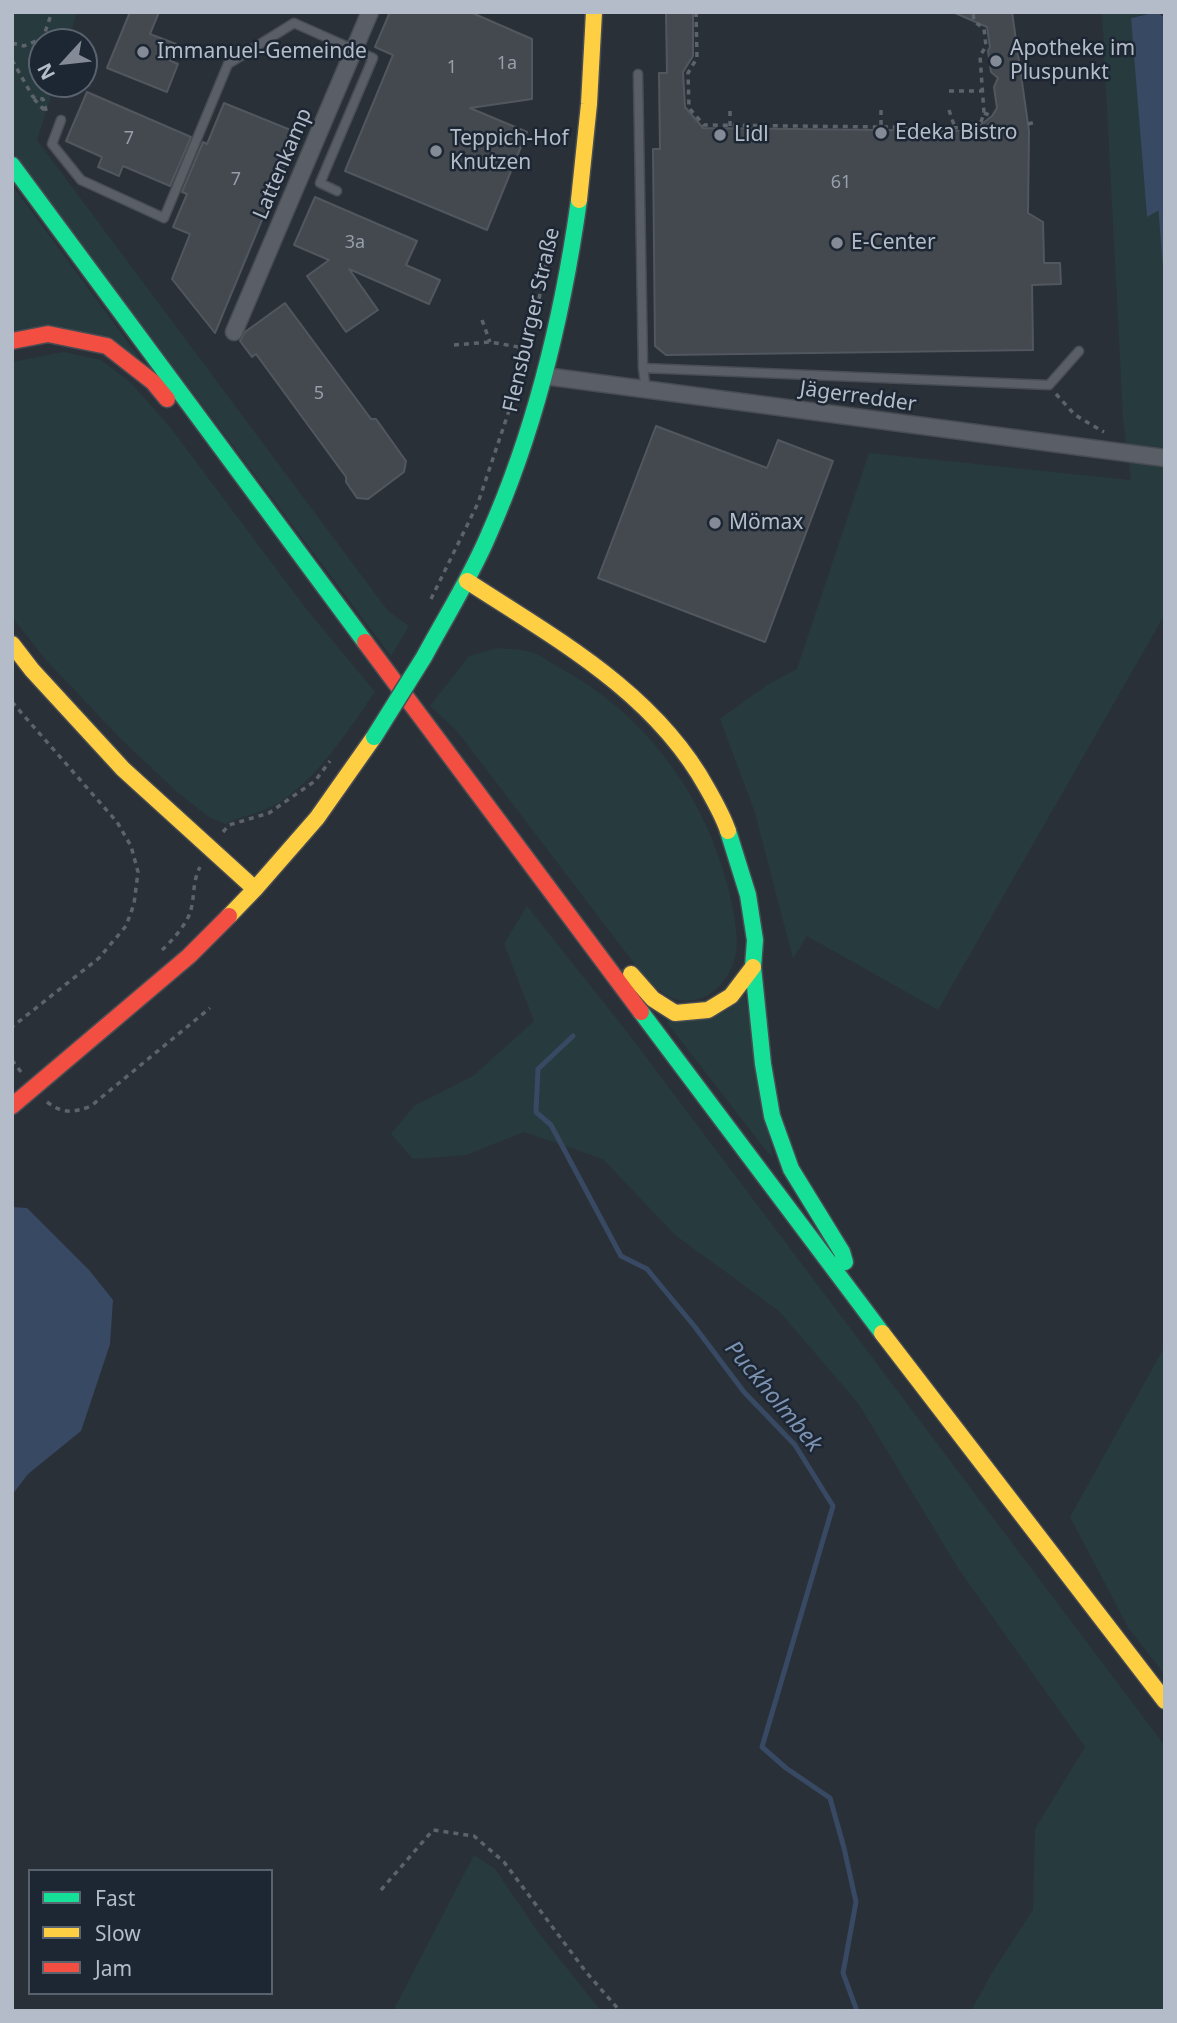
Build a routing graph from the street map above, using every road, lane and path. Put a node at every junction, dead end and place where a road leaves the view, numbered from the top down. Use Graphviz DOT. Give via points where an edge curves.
graph roads {
  1 [pos="52,12"];
  2 [pos="370,12"];
  3 [pos="594,12"];
  4 [pos="696,12"];
  5 [pos="973,12"];
  6 [pos="12,43"];
  7 [pos="355,49"];
  8 [pos="12,60"];
  9 [pos="638,74"];
  10 [pos="28,88"];
  11 [pos="948,91"];
  12 [pos="984,91"];
  13 [pos="33,97"];
  14 [pos="881,110"];
  15 [pos="949,110"];
  16 [pos="730,111"];
  17 [pos="984,113"];
  18 [pos="992,116"];
  19 [pos="61,120"];
  20 [pos="1036,122"];
  21 [pos="1028,124"];
  22 [pos="730,126"];
  23 [pos="881,127"];
  24 [pos="955,128"];
  25 [pos="12,165"];
  26 [pos="337,191"];
  27 [pos="551,239"];
  28 [pos="482,320"];
  29 [pos="234,332"];
  30 [pos="12,341"];
  31 [pos="490,342"];
  32 [pos="454,345"];
  33 [pos="530,349"];
  34 [pos="1079,351"];
  35 [pos="643,368"];
  36 [pos="545,376"];
  37 [pos="1049,385"];
  38 [pos="646,390"];
  39 [pos="1108,434"];
  40 [pos="1165,458"];
  41 [pos="243,479"];
  42 [pos="467,581"];
  43 [pos="427,608"];
  44 [pos="12,644"];
  45 [pos="12,702"];
  46 [pos="330,761"];
  47 [pos="211,848"];
  48 [pos="255,889"];
  49 [pos="550,892"];
  50 [pos="160,951"];
  51 [pos="753,967"];
  52 [pos="209,1008"];
  53 [pos="12,1027"];
  54 [pos="18,1080"];
  55 [pos="28,1081"];
  56 [pos="12,1106"];
  57 [pos="856,1297"];
  58 [pos="1165,1700"];
  59 [pos="381,1890"];
  60 [pos="620,2011"];
  1 -- 6 [label="path" via="43,38 23,46"];
  2 -- 7 [label="street, Lattenkamp"];
  3 -- 36 [label="main road, Flensburger Straße" via="582,190"];
  4 -- 22 [label="path" via="697,58 688,73 689,108 704,125"];
  5 -- 12 [label="path" via="974,21 984,29 986,46 980,56"];
  7 -- 19 [label="lane" via="294,23 228,64 164,218 80,180 52,144"];
  7 -- 26 [label="lane" via="373,58 320,183"];
  7 -- 29 [label="street, Lattenkamp"];
  8 -- 10 [label="path"];
  9 -- 35 [label="lane"];
  11 -- 12 [label="path"];
  12 -- 17 [label="path"];
  13 -- 13 [label="path" via="43,99 47,114 40,105"];
  14 -- 23 [label="path"];
  15 -- 24 [label="path"];
  16 -- 22 [label="path"];
  17 -- 18 [label="path"];
  17 -- 24 [label="path" via="972,128"];
  20 -- 21 [label="path"];
  22 -- 23 [label="path"];
  23 -- 24 [label="path"];
  25 -- 41 [label="main road"];
  27 -- 33 [label="path"];
  28 -- 31 [label="path"];
  30 -- 41 [label="main road" via="48,334 107,346 153,383 221,468"];
  31 -- 32 [label="path"];
  31 -- 33 [label="path"];
  33 -- 43 [label="path" via="478,503"];
  34 -- 37 [label="lane"];
  35 -- 37 [label="lane"];
  35 -- 38 [label="lane"];
  36 -- 38 [label="street, Jägerredder"];
  36 -- 42 [label="main road, Flensburger Straße" via="517,462"];
  37 -- 39 [label="path" via="1074,415"];
  38 -- 40 [label="street, Jägerredder"];
  41 -- 49 [label="main road"];
  42 -- 48 [label="main road, Flensburger Straße, bridge" via="374,737 317,818"];
  42 -- 51 [label="main road" via="592,662 657,718 695,766 724,819 748,895 755,940"];
  44 -- 47 [label="main road" via="123,769"];
  45 -- 53 [label="path" via="117,822 131,846 138,873 126,926 99,958"];
  46 -- 47 [label="path" via="315,781 269,813 229,825"];
  47 -- 48 [label="main road"];
  47 -- 50 [label="path" via="195,876 190,913"];
  48 -- 55 [label="main road, Flensburger Straße" via="189,956 75,1054"];
  49 -- 51 [label="main road" via="575,908 653,999 675,1013 708,1010 731,996"];
  49 -- 57 [label="main road"];
  51 -- 57 [label="main road" via="772,1116 791,1169 842,1252"];
  52 -- 55 [label="path" via="91,1106 75,1112 59,1110"];
  54 -- 55 [label="path"];
  55 -- 56 [label="main road"];
  57 -- 58 [label="main road"];
  59 -- 60 [label="path" via="433,1830 474,1836 504,1862"];
}
